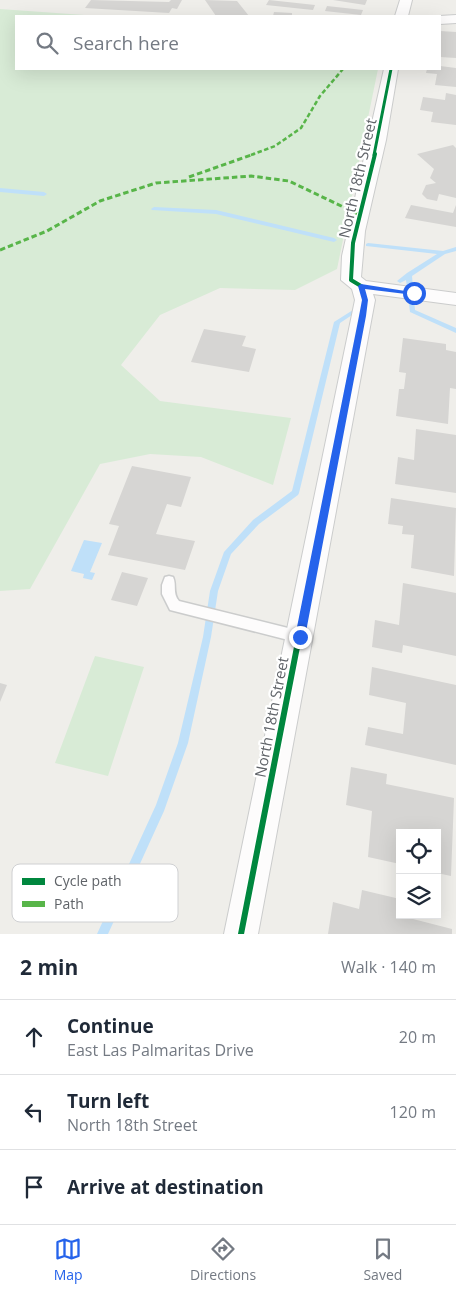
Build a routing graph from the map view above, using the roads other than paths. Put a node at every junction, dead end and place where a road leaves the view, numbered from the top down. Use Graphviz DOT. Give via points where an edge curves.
graph roads {
  1 [pos="406,0"];
  2 [pos="402,15"];
  3 [pos="456,19"];
  4 [pos="441,20"];
  5 [pos="391,70"];
  6 [pos="372,287"];
  7 [pos="456,299"];
  8 [pos="169,580"];
  9 [pos="300,637"];
  10 [pos="241,934"];
  1 -- 2 [label="street"];
  3 -- 4 [label="street"];
  5 -- 6 [label="street, North 18th Street" via="384,118 350,267 351,280"];
  6 -- 7 [label="street"];
  6 -- 9 [label="street, North 18th Street" via="365,300"];
  8 -- 9 [label="lane" via="168,599 175,606"];
  9 -- 10 [label="street, North 18th Street"];
}
